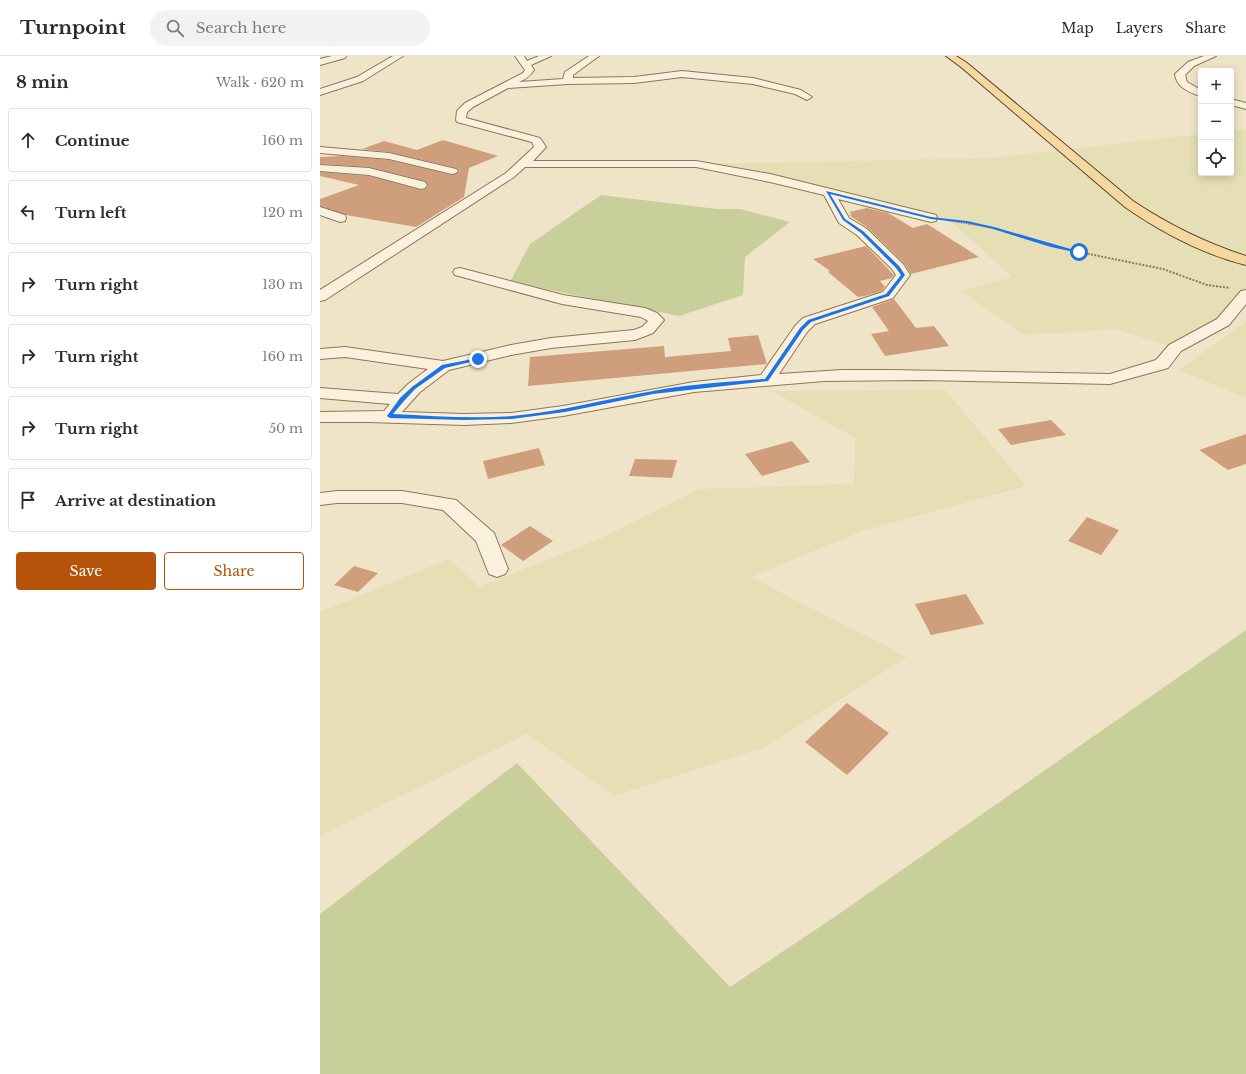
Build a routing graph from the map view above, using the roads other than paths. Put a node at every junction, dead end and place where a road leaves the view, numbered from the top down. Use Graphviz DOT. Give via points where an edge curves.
graph roads {
  1 [pos="342,56"];
  2 [pos="399,56"];
  3 [pos="547,56"];
  4 [pos="595,56"];
  5 [pos="950,56"];
  6 [pos="1212,56"];
  7 [pos="523,60"];
  8 [pos="320,62"];
  9 [pos="568,81"];
  10 [pos="506,86"];
  11 [pos="322,90"];
  12 [pos="1198,91"];
  13 [pos="807,97"];
  14 [pos="1234,103"];
  15 [pos="1246,106"];
  16 [pos="320,150"];
  17 [pos="523,164"];
  18 [pos="320,168"];
  19 [pos="452,171"];
  20 [pos="421,185"];
  21 [pos="828,192"];
  22 [pos="320,211"];
  23 [pos="340,218"];
  24 [pos="931,218"];
  25 [pos="1246,261"];
  26 [pos="460,272"];
  27 [pos="1238,291"];
  28 [pos="320,298"];
  29 [pos="320,354"];
  30 [pos="443,366"];
  31 [pos="766,380"];
  32 [pos="320,393"];
  33 [pos="402,400"];
  34 [pos="390,416"];
  35 [pos="320,417"];
  36 [pos="320,499"];
  37 [pos="497,569"];
  1 -- 8 [label="street"];
  2 -- 11 [label="street" via="360,79"];
  3 -- 7 [label="street"];
  4 -- 9 [label="street" via="568,74"];
  5 -- 25 [label="main road" via="1148,218 1200,245"];
  6 -- 12 [label="street" via="1191,64 1180,74 1179,79 1182,83"];
  7 -- 10 [label="street" via="530,70"];
  9 -- 10 [label="street"];
  9 -- 13 [label="street" via="634,80 682,74 753,81 798,92"];
  10 -- 17 [label="street" via="469,105 462,111 460,120 536,140 540,147"];
  14 -- 15 [label="street"];
  16 -- 19 [label="street" via="389,156"];
  17 -- 21 [label="street" via="696,164"];
  17 -- 28 [label="street" via="430,228"];
  18 -- 20 [label="street" via="369,172"];
  21 -- 24 [label="street"];
  21 -- 31 [label="street" via="844,220 862,232 903,275 888,295 809,321"];
  22 -- 23 [label="street"];
  26 -- 30 [label="street" via="562,299 645,313 656,320 652,328 636,335 551,343"];
  27 -- 31 [label="street" via="1223,322 1174,348 1162,364 1110,379 857,375"];
  29 -- 30 [label="street" via="345,352"];
  30 -- 33 [label="street"];
  31 -- 34 [label="street" via="653,392 512,418"];
  32 -- 33 [label="street"];
  33 -- 34 [label="street"];
  34 -- 35 [label="street"];
  36 -- 37 [label="street" via="402,497 449,505 486,538"];
}
